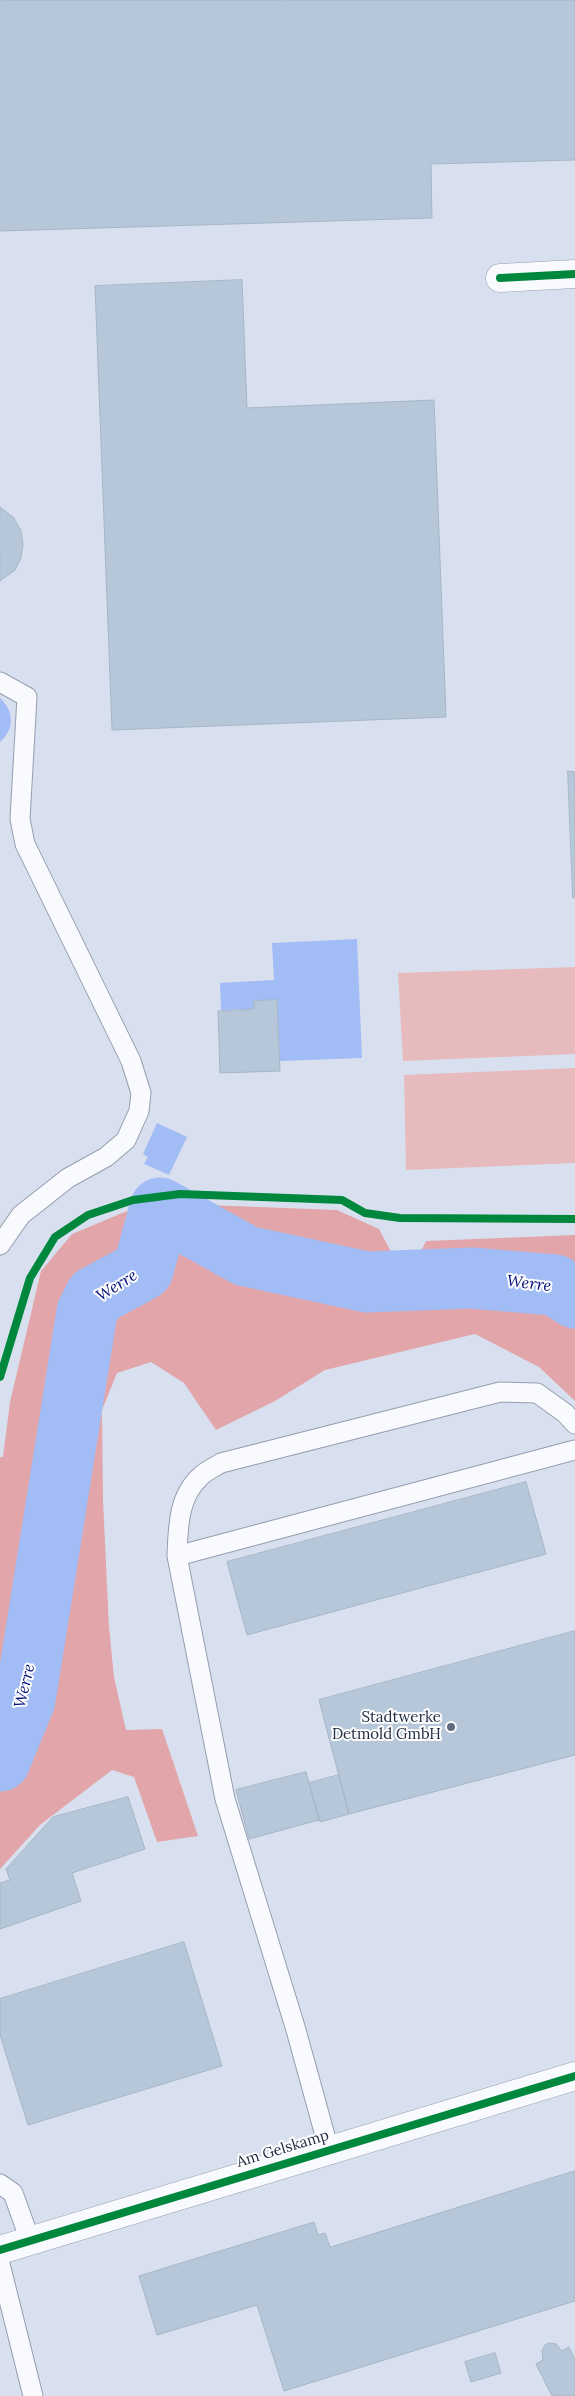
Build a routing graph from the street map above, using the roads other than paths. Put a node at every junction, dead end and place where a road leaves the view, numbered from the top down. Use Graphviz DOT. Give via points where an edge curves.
graph roads {
  1 [pos="575,274"];
  2 [pos="500,278"];
  3 [pos="0,682"];
  4 [pos="0,1245"];
  5 [pos="575,1424"];
  6 [pos="575,1450"];
  7 [pos="177,1556"];
  8 [pos="575,2076"];
  9 [pos="330,2150"];
  10 [pos="0,2184"];
  11 [pos="30,2240"];
  12 [pos="0,2250"];
  13 [pos="0,2264"];
  14 [pos="32,2396"];
  1 -- 2 [label="street"];
  3 -- 4 [label="lane" via="27,698 20,819 26,844 131,1061 141,1093 139,1111 126,1140 106,1158 68,1178 21,1215"];
  5 -- 7 [label="lane" via="537,1394 500,1392 221,1463 200,1476 185,1499 178,1523"];
  6 -- 7 [label="lane"];
  7 -- 9 [label="lane" via="226,1799"];
  8 -- 9 [label="street, Am Gelskamp"];
  9 -- 11 [label="street, Am Gelskamp"];
  10 -- 11 [label="lane" via="13,2193"];
  11 -- 12 [label="street, Am Gelskamp"];
  13 -- 14 [label="lane"];
}
